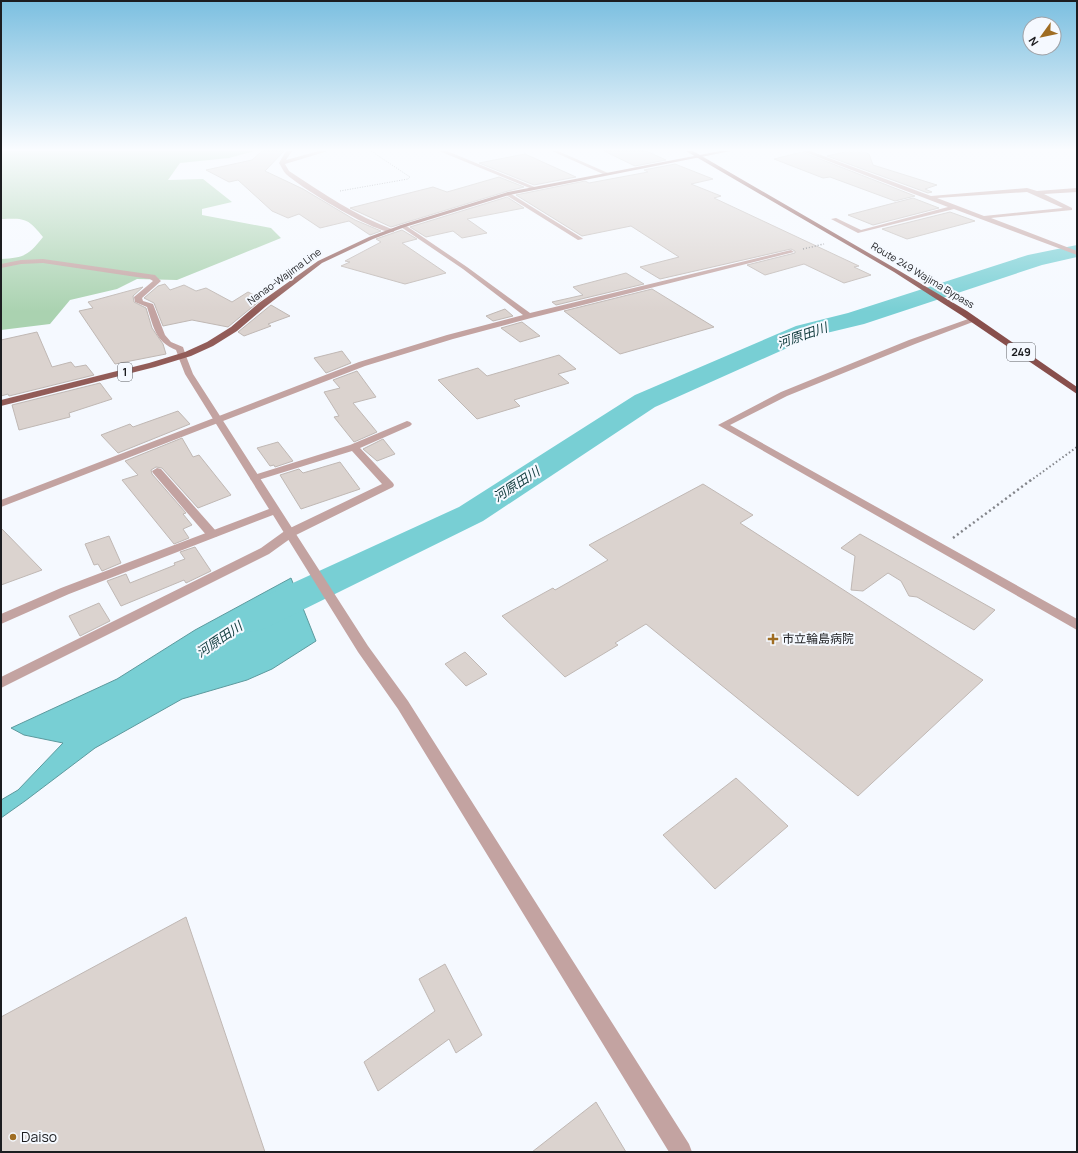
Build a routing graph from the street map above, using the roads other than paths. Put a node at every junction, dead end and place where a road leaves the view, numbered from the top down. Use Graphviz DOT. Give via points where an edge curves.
graph roads {
  1 [pos="336,205"];
  2 [pos="473,205"];
  3 [pos="525,205"];
  4 [pos="782,205"];
  5 [pos="949,205"];
  6 [pos="1060,205"];
  7 [pos="954,207"];
  8 [pos="983,218"];
  9 [pos="834,219"];
  10 [pos="403,226"];
  11 [pos="392,231"];
  12 [pos="580,239"];
  13 [pos="791,252"];
  14 [pos="1077,253"];
  15 [pos="1,266"];
  16 [pos="529,316"];
  17 [pos="974,320"];
  18 [pos="182,356"];
  19 [pos="1077,391"];
  20 [pos="1,403"];
  21 [pos="218,419"];
  22 [pos="407,424"];
  23 [pos="354,446"];
  24 [pos="157,470"];
  25 [pos="255,478"];
  26 [pos="1,504"];
  27 [pos="275,510"];
  28 [pos="290,533"];
  29 [pos="212,534"];
  30 [pos="1,619"];
  31 [pos="1077,625"];
  32 [pos="1,683"];
  33 [pos="681,1152"];
  1 -- 11 [label="street" via="367,222"];
  2 -- 10 [label="main road, Nanao-Wajima Line / 1"];
  3 -- 12 [label="street"];
  4 -- 17 [label="highway, Route 249 Wajima Bypass / 249"];
  5 -- 7 [label="street"];
  6 -- 8 [label="street" via="1070,210"];
  7 -- 8 [label="street"];
  7 -- 9 [label="street" via="860,232"];
  8 -- 14 [label="street"];
  10 -- 11 [label="main road, Nanao-Wajima Line / 1"];
  10 -- 16 [label="street"];
  11 -- 18 [label="main road, Nanao-Wajima Line / 1" via="320,262 234,329 210,344"];
  13 -- 16 [label="street"];
  15 -- 18 [label="street" via="43,261 152,277 157,281 138,297 139,302 150,306 161,335 168,344 180,349"];
  16 -- 21 [label="street" via="362,364"];
  17 -- 19 [label="highway, Route 249 Wajima Bypass / 249"];
  17 -- 31 [label="street" via="912,342 784,394 722,425"];
  18 -- 20 [label="main road, Nanao-Wajima Line / 1"];
  18 -- 21 [label="street" via="189,374"];
  21 -- 25 [label="street"];
  21 -- 26 [label="street"];
  22 -- 23 [label="street"];
  23 -- 25 [label="street"];
  23 -- 28 [label="street" via="389,486"];
  24 -- 29 [label="street"];
  25 -- 27 [label="street"];
  27 -- 28 [label="street"];
  27 -- 29 [label="street"];
  28 -- 32 [label="street" via="265,551"];
  28 -- 33 [label="street" via="403,705"];
  29 -- 30 [label="street"];
}
